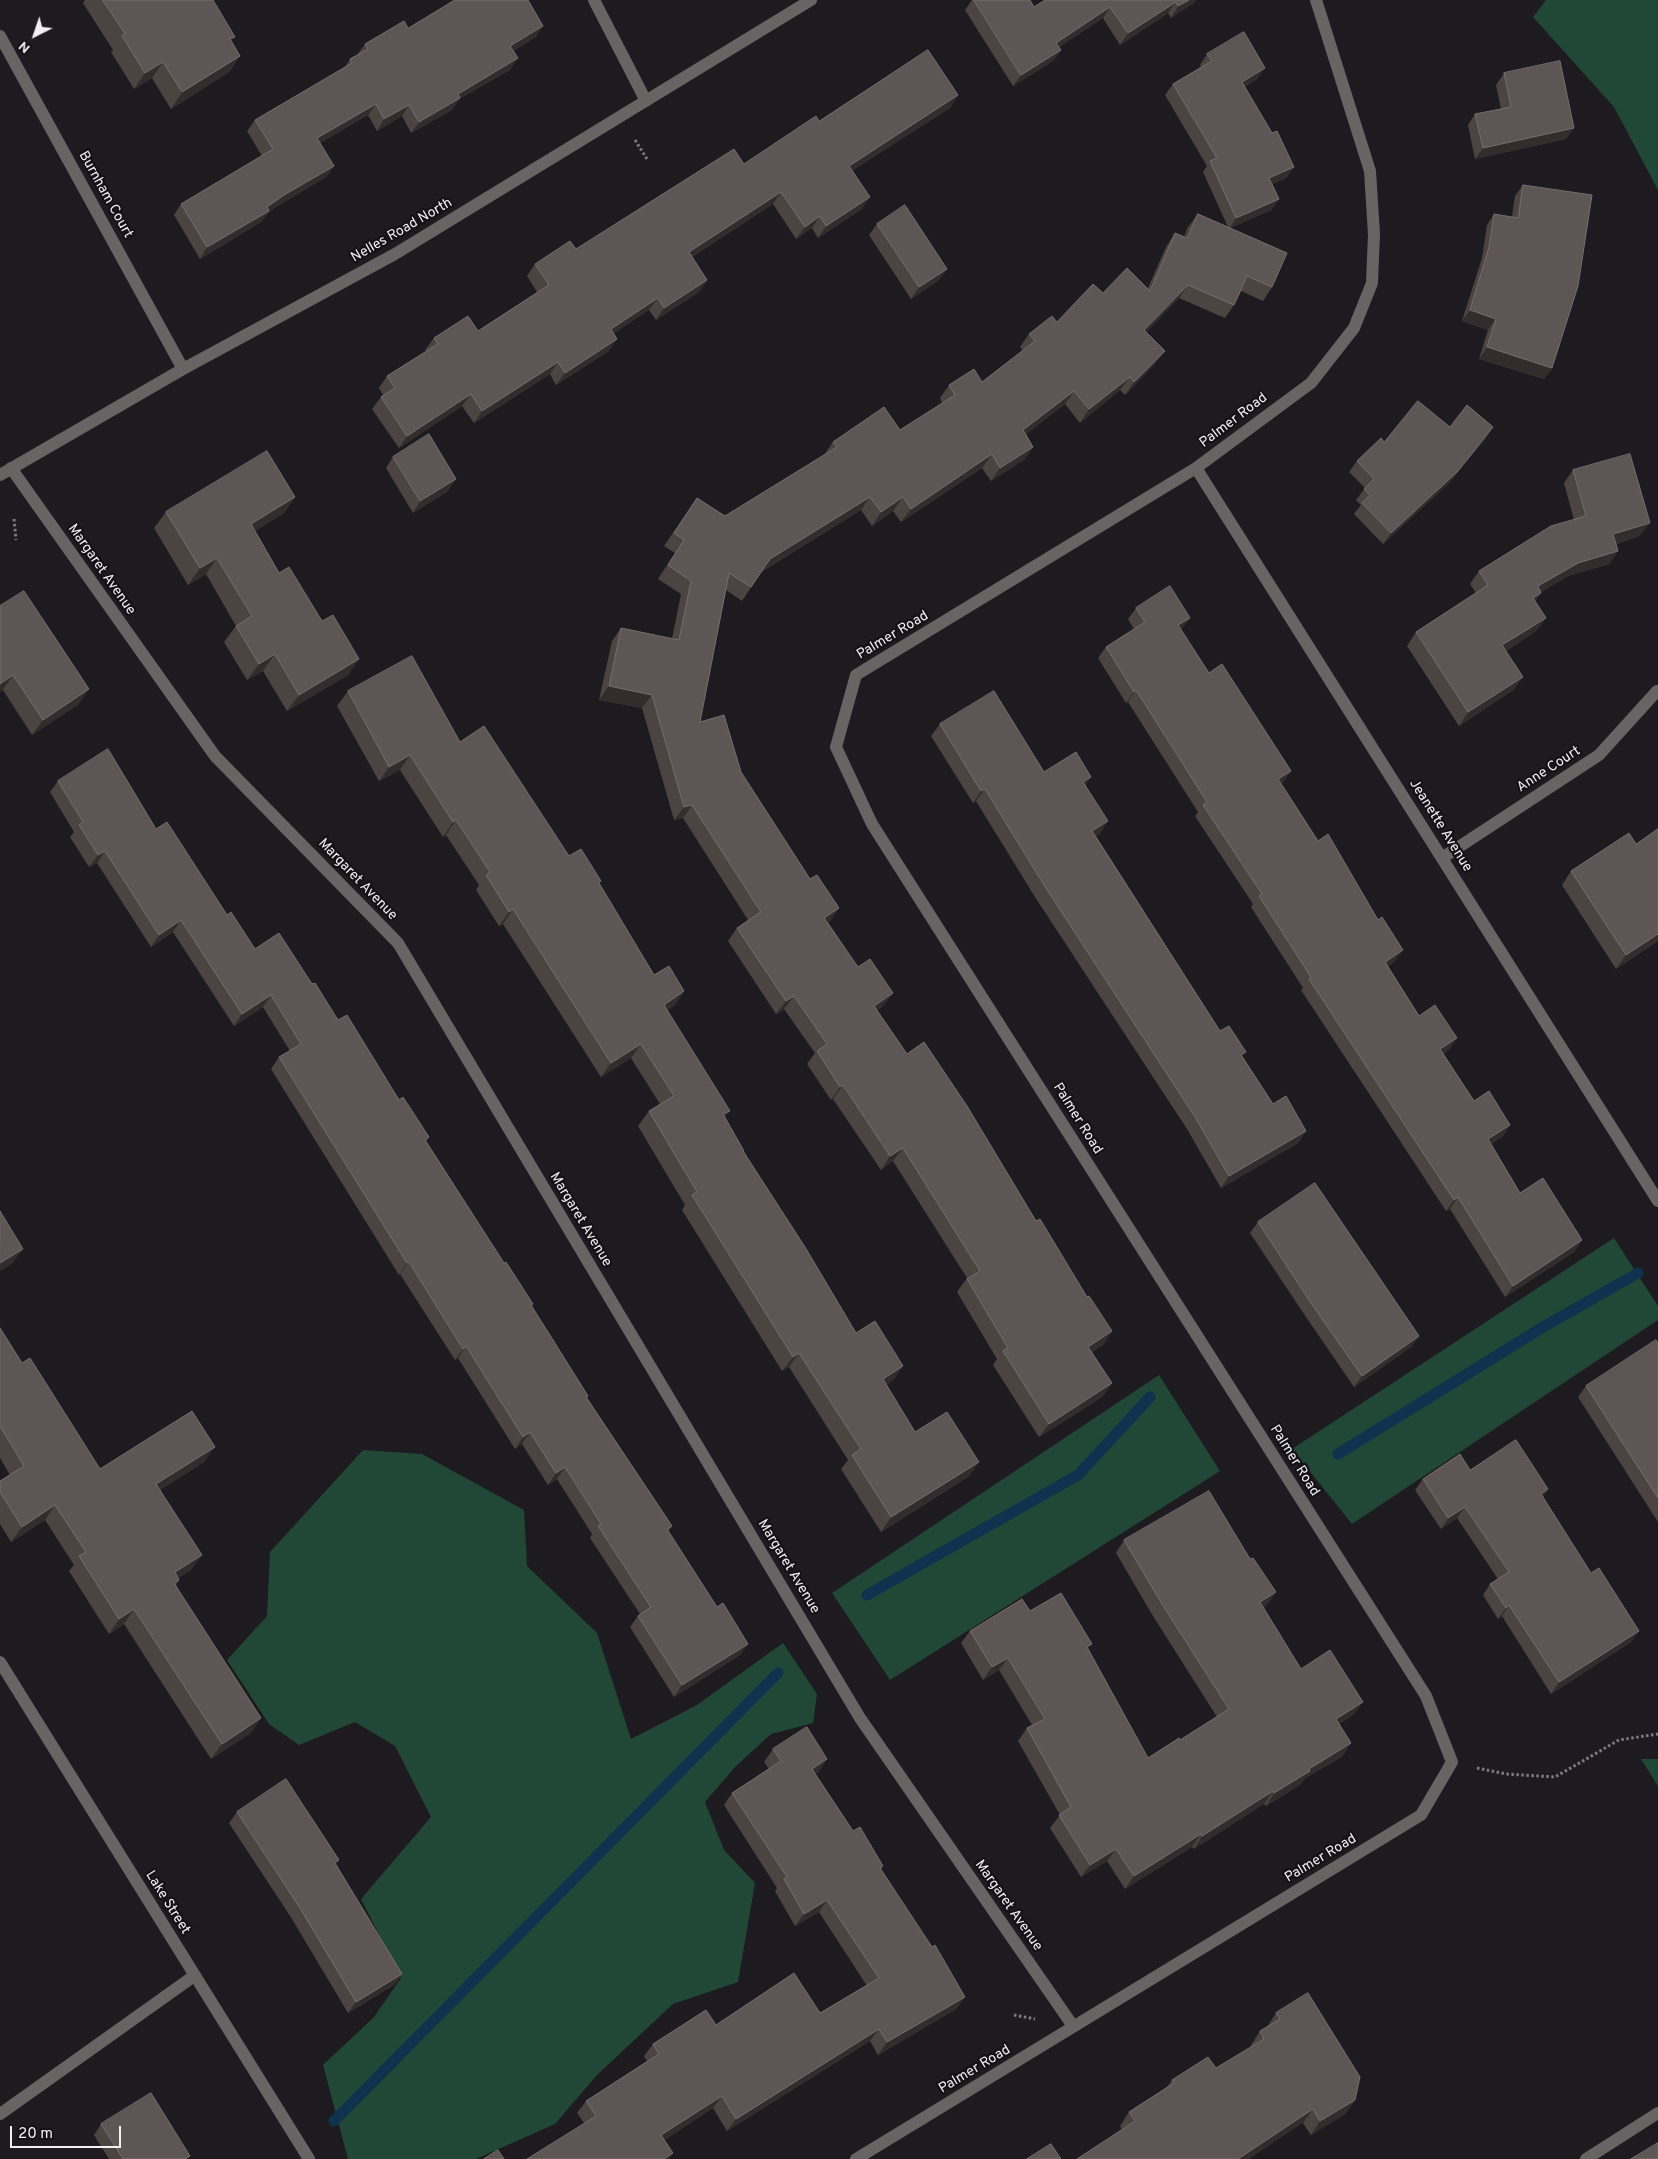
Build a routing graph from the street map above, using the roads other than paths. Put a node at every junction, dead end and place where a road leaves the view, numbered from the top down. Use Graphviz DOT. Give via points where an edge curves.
graph roads {
  1 [pos="594,0"];
  2 [pos="811,0"];
  3 [pos="1316,0"];
  4 [pos="0,36"];
  5 [pos="646,101"];
  6 [pos="183,368"];
  7 [pos="11,468"];
  8 [pos="1196,468"];
  9 [pos="0,475"];
  10 [pos="1657,691"];
  11 [pos="1442,858"];
  12 [pos="1658,1201"];
  13 [pos="0,1662"];
  14 [pos="194,1976"];
  15 [pos="1073,2026"];
  16 [pos="1658,2113"];
  17 [pos="0,2114"];
  18 [pos="309,2159"];
  19 [pos="856,2159"];
  20 [pos="1586,2159"];
  1 -- 5 [label="street"];
  2 -- 5 [label="street, Nelles Road North"];
  3 -- 8 [label="street, Palmer Road" via="1370,171 1374,234 1372,283 1354,328 1311,383"];
  4 -- 6 [label="street, Burnham Court"];
  5 -- 6 [label="street, Nelles Road North" via="395,254"];
  6 -- 7 [label="street, Nelles Road North"];
  7 -- 9 [label="street, Nelles Road North"];
  7 -- 15 [label="street, Margaret Avenue" via="215,756 398,943 860,1718"];
  8 -- 11 [label="street, Jeanette Avenue"];
  8 -- 15 [label="street, Palmer Road" via="856,675 836,747 872,824 1426,1696 1452,1762 1421,1816"];
  10 -- 11 [label="street, Anne Court" via="1599,755"];
  11 -- 12 [label="street, Jeanette Avenue"];
  13 -- 14 [label="street, Lake Street"];
  14 -- 17 [label="street"];
  14 -- 18 [label="street, Lake Street"];
  15 -- 19 [label="street, Palmer Road"];
  16 -- 20 [label="street"];
}
